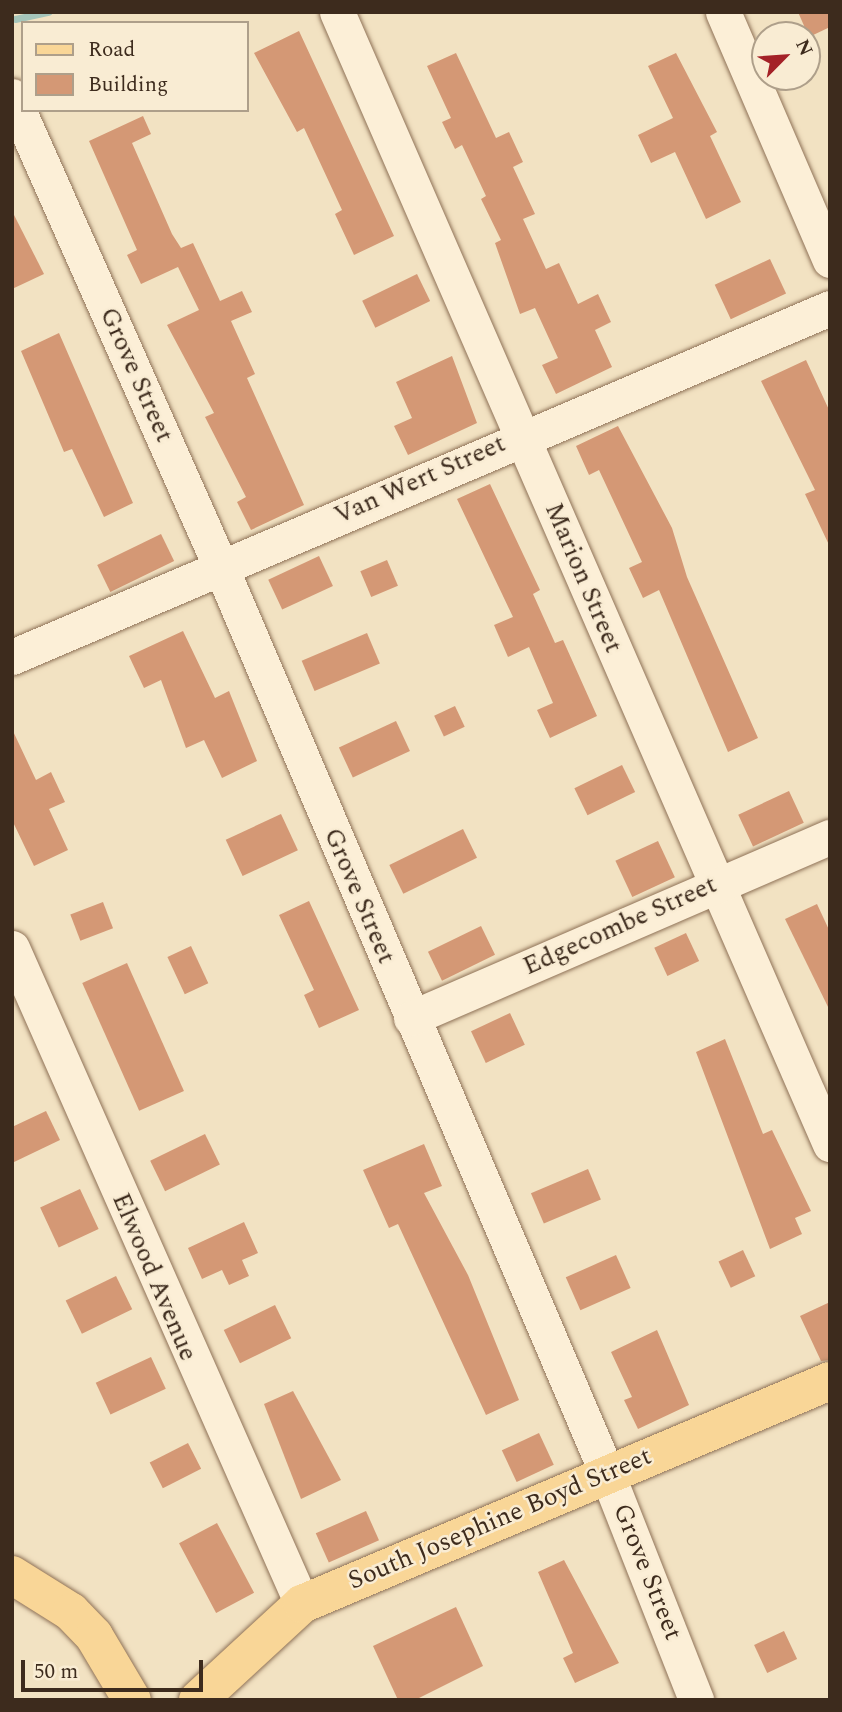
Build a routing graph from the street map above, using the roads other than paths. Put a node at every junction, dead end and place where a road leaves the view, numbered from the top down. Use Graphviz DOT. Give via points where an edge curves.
graph roads {
  1 [pos="337,12"];
  2 [pos="723,12"];
  3 [pos="12,96"];
  4 [pos="830,260"];
  5 [pos="830,307"];
  6 [pos="522,434"];
  7 [pos="222,570"];
  8 [pos="12,657"];
  9 [pos="830,837"];
  10 [pos="713,885"];
  11 [pos="12,948"];
  12 [pos="411,1018"];
  13 [pos="830,1144"];
  14 [pos="830,1381"];
  15 [pos="606,1471"];
  16 [pos="12,1576"];
  17 [pos="302,1604"];
  18 [pos="132,1700"];
  19 [pos="198,1700"];
  20 [pos="696,1700"];
  1 -- 6 [label="street, Marion Street"];
  2 -- 4 [label="street"];
  3 -- 7 [label="street, Grove Street"];
  5 -- 6 [label="street, Van Wert Street"];
  6 -- 7 [label="street, Van Wert Street"];
  6 -- 10 [label="street, Marion Street"];
  7 -- 8 [label="street, Van Wert Street"];
  7 -- 12 [label="street, Grove Street"];
  9 -- 10 [label="street, Edgecombe Street"];
  10 -- 12 [label="street, Edgecombe Street"];
  10 -- 13 [label="street, Marion Street"];
  11 -- 17 [label="street, Elwood Avenue"];
  12 -- 15 [label="street, Grove Street"];
  14 -- 15 [label="main road, South Josephine Boyd Street"];
  15 -- 17 [label="main road, South Josephine Boyd Street"];
  15 -- 20 [label="street, Grove Street"];
  16 -- 18 [label="main road" via="71,1612 107,1655"];
  17 -- 19 [label="main road, South Josephine Boyd Street"];
}
